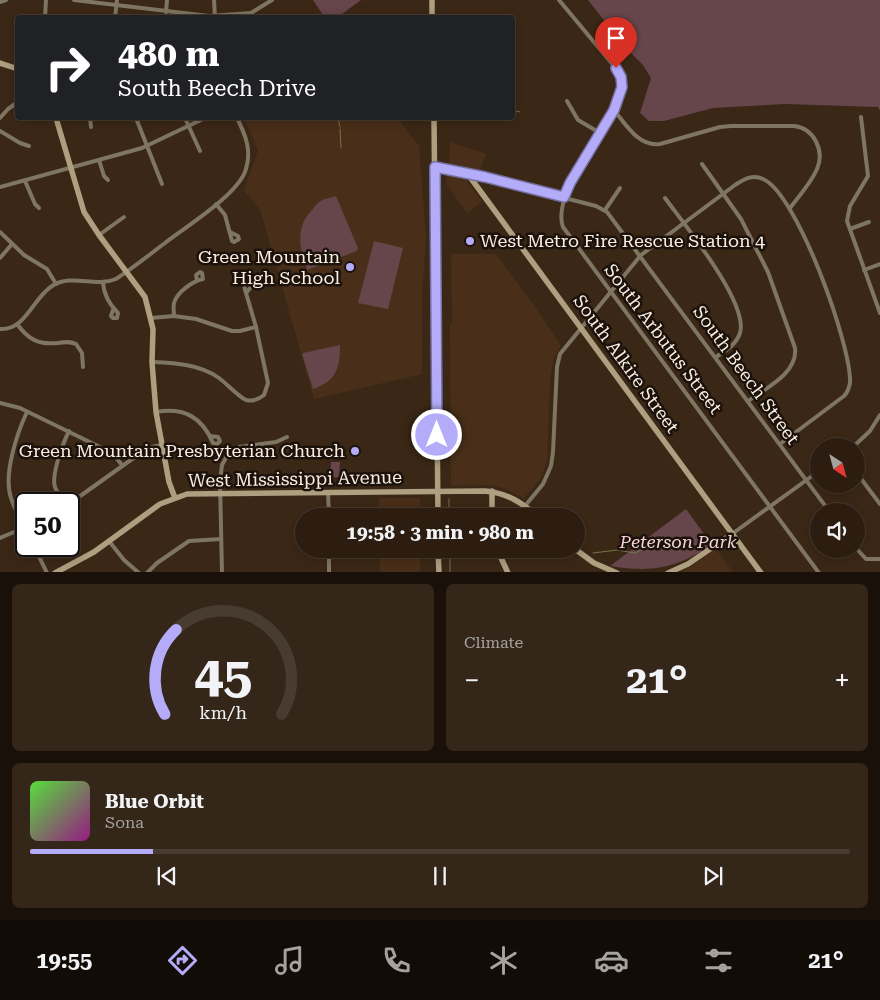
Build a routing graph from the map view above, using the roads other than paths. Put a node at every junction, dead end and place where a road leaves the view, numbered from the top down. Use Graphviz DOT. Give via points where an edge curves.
graph roads {
  1 [pos="6,0"];
  2 [pos="46,0"];
  3 [pos="74,0"];
  4 [pos="117,0"];
  5 [pos="168,0"];
  6 [pos="214,0"];
  7 [pos="272,0"];
  8 [pos="432,0"];
  9 [pos="559,0"];
  10 [pos="0,2"];
  11 [pos="116,6"];
  12 [pos="166,12"];
  13 [pos="45,15"];
  14 [pos="115,15"];
  15 [pos="195,15"];
  16 [pos="215,15"];
  17 [pos="233,15"];
  18 [pos="432,15"];
  19 [pos="0,63"];
  20 [pos="15,68"];
  21 [pos="567,101"];
  22 [pos="15,104"];
  23 [pos="614,110"];
  24 [pos="861,117"];
  25 [pos="0,118"];
  26 [pos="57,120"];
  27 [pos="90,120"];
  28 [pos="137,120"];
  29 [pos="186,120"];
  30 [pos="200,120"];
  31 [pos="238,120"];
  32 [pos="434,120"];
  33 [pos="189,125"];
  34 [pos="91,127"];
  35 [pos="0,132"];
  36 [pos="600,133"];
  37 [pos="28,146"];
  38 [pos="148,146"];
  39 [pos="200,151"];
  40 [pos="99,160"];
  41 [pos="702,164"];
  42 [pos="435,167"];
  43 [pos="70,168"];
  44 [pos="466,173"];
  45 [pos="108,180"];
  46 [pos="25,181"];
  47 [pos="162,184"];
  48 [pos="0,187"];
  49 [pos="620,188"];
  50 [pos="724,193"];
  51 [pos="564,197"];
  52 [pos="666,198"];
  53 [pos="216,204"];
  54 [pos="39,208"];
  55 [pos="790,208"];
  56 [pos="605,210"];
  57 [pos="124,217"];
  58 [pos="869,222"];
  59 [pos="684,223"];
  60 [pos="850,229"];
  61 [pos="0,232"];
  62 [pos="230,232"];
  63 [pos="99,235"];
  64 [pos="12,244"];
  65 [pos="640,255"];
  66 [pos="0,258"];
  67 [pos="880,264"];
  68 [pos="864,270"];
  69 [pos="126,272"];
  70 [pos="196,280"];
  71 [pos="104,283"];
  72 [pos="56,284"];
  73 [pos="610,292"];
  74 [pos="246,293"];
  75 [pos="113,310"];
  76 [pos="880,313"];
  77 [pos="174,316"];
  78 [pos="151,318"];
  79 [pos="17,324"];
  80 [pos="256,327"];
  81 [pos="581,328"];
  82 [pos="0,329"];
  83 [pos="716,357"];
  84 [pos="152,362"];
  85 [pos="83,367"];
  86 [pos="748,400"];
  87 [pos="0,402"];
  88 [pos="27,412"];
  89 [pos="156,412"];
  90 [pos="880,415"];
  91 [pos="876,422"];
  92 [pos="880,427"];
  93 [pos="68,431"];
  94 [pos="210,436"];
  95 [pos="287,437"];
  96 [pos="863,438"];
  97 [pos="780,444"];
  98 [pos="162,445"];
  99 [pos="122,465"];
  100 [pos="810,478"];
  101 [pos="806,480"];
  102 [pos="865,484"];
  103 [pos="492,491"];
  104 [pos="58,492"];
  105 [pos="437,492"];
  106 [pos="328,493"];
  107 [pos="221,494"];
  108 [pos="80,495"];
  109 [pos="174,498"];
  110 [pos="823,503"];
  111 [pos="880,504"];
  112 [pos="525,506"];
  113 [pos="770,506"];
  114 [pos="15,508"];
  115 [pos="329,508"];
  116 [pos="438,508"];
  117 [pos="492,508"];
  118 [pos="527,508"];
  119 [pos="15,532"];
  120 [pos="732,534"];
  121 [pos="0,538"];
  122 [pos="221,539"];
  123 [pos="109,541"];
  124 [pos="40,557"];
  125 [pos="585,557"];
  126 [pos="329,558"];
  127 [pos="438,558"];
  128 [pos="502,558"];
  129 [pos="865,558"];
  130 [pos="880,559"];
  131 [pos="47,572"];
  132 [pos="55,572"];
  133 [pos="139,572"];
  134 [pos="147,572"];
  135 [pos="222,572"];
  136 [pos="329,572"];
  137 [pos="439,572"];
  138 [pos="508,572"];
  139 [pos="617,572"];
  140 [pos="668,572"];
  141 [pos="761,572"];
  142 [pos="819,572"];
  1 -- 10 [label="street"];
  2 -- 13 [label="street"];
  3 -- 11 [label="street"];
  4 -- 11 [label="street"];
  5 -- 12 [label="street"];
  6 -- 16 [label="street"];
  7 -- 17 [label="street" via="251,13"];
  8 -- 18 [label="street"];
  9 -- 23 [label="street, South Arbutus Street" via="619,74 622,87"];
  11 -- 12 [label="street"];
  11 -- 14 [label="street"];
  12 -- 15 [label="street"];
  19 -- 20 [label="street"];
  21 -- 36 [label="street" via="578,120"];
  22 -- 25 [label="street"];
  23 -- 36 [label="street, South Arbutus Street"];
  23 -- 55 [label="street" via="641,140 654,145 727,126 794,126 805,129 816,140 819,162"];
  24 -- 60 [label="street" via="868,176 849,209 847,221"];
  26 -- 43 [label="street"];
  27 -- 34 [label="street"];
  28 -- 38 [label="street"];
  29 -- 33 [label="street"];
  30 -- 33 [label="street"];
  31 -- 53 [label="street" via="249,152 246,170 234,188"];
  32 -- 42 [label="street"];
  33 -- 38 [label="street"];
  33 -- 39 [label="street"];
  35 -- 37 [label="street"];
  36 -- 51 [label="street, South Arbutus Street"];
  38 -- 40 [label="street"];
  38 -- 47 [label="street"];
  40 -- 43 [label="street"];
  40 -- 45 [label="street"];
  41 -- 50 [label="street"];
  42 -- 44 [label="street"];
  42 -- 105 [label="street"];
  43 -- 46 [label="street"];
  43 -- 63 [label="street" via="84,212"];
  44 -- 51 [label="street"];
  44 -- 81 [label="street, South Alkire Street"];
  46 -- 48 [label="street"];
  46 -- 54 [label="street"];
  49 -- 56 [label="street"];
  50 -- 55 [label="street" via="745,179 759,178 772,185"];
  50 -- 59 [label="street"];
  50 -- 86 [label="street" via="740,216 768,272 796,351 789,369"];
  51 -- 56 [label="street"];
  51 -- 73 [label="street, South Arbutus Street" via="563,227"];
  52 -- 59 [label="street"];
  53 -- 62 [label="street" via="225,216"];
  53 -- 69 [label="street"];
  55 -- 97 [label="street" via="814,257 840,331 850,374 849,389 838,401"];
  56 -- 65 [label="street, South Beech Street"];
  57 -- 63 [label="street"];
  58 -- 60 [label="street"];
  59 -- 65 [label="street"];
  59 -- 83 [label="street" via="719,273 740,320 737,340"];
  60 -- 68 [label="street"];
  61 -- 64 [label="street"];
  63 -- 69 [label="street"];
  64 -- 66 [label="street"];
  64 -- 72 [label="street" via="47,269"];
  65 -- 73 [label="street"];
  65 -- 83 [label="street, South Beech Street"];
  67 -- 68 [label="street"];
  68 -- 76 [label="street"];
  69 -- 71 [label="street"];
  69 -- 78 [label="street" via="144,297"];
  70 -- 77 [label="street" via="174,302"];
  71 -- 72 [label="street" via="74,280"];
  71 -- 75 [label="street"];
  72 -- 79 [label="street" via="40,296 27,316"];
  73 -- 81 [label="street"];
  73 -- 113 [label="street, South Arbutus Street"];
  74 -- 80 [label="street"];
  77 -- 78 [label="street"];
  77 -- 80 [label="street" via="196,318 232,331"];
  78 -- 84 [label="street"];
  79 -- 82 [label="street"];
  79 -- 85 [label="street" via="26,336 38,342 76,344 82,353"];
  80 -- 84 [label="street" via="268,387 256,400 245,400 216,376 202,369"];
  81 -- 112 [label="street" via="562,350 558,360 550,471"];
  81 -- 120 [label="street, South Alkire Street"];
  83 -- 86 [label="street, South Beech Street"];
  84 -- 89 [label="street"];
  86 -- 97 [label="street, South Beech Street"];
  87 -- 88 [label="street"];
  88 -- 93 [label="street"];
  88 -- 114 [label="street" via="8,479"];
  89 -- 94 [label="street" via="176,410 186,413 199,421"];
  89 -- 98 [label="street"];
  90 -- 91 [label="street"];
  91 -- 92 [label="street"];
  91 -- 96 [label="street"];
  93 -- 99 [label="street" via="109,451"];
  93 -- 104 [label="street" via="54,482"];
  95 -- 107 [label="street" via="276,442 239,447 231,452 221,469"];
  97 -- 101 [label="street, South Beech Street"];
  98 -- 99 [label="street" via="148,448"];
  98 -- 109 [label="street"];
  99 -- 108 [label="street"];
  100 -- 101 [label="street"];
  101 -- 110 [label="street, South Beech Street"];
  101 -- 113 [label="street"];
  102 -- 111 [label="street"];
  103 -- 105 [label="street, West Mississippi Avenue"];
  103 -- 112 [label="street"];
  103 -- 117 [label="street"];
  105 -- 106 [label="street, West Mississippi Avenue"];
  105 -- 116 [label="street"];
  106 -- 107 [label="street, West Mississippi Avenue"];
  106 -- 115 [label="street"];
  107 -- 109 [label="street, West Mississippi Avenue" via="193,493"];
  107 -- 122 [label="street"];
  109 -- 123 [label="street, West Mississippi Avenue"];
  112 -- 118 [label="street"];
  113 -- 120 [label="street"];
  113 -- 142 [label="street, South Arbutus Street"];
  119 -- 121 [label="street"];
  120 -- 140 [label="street" via="688,564"];
  120 -- 141 [label="street, South Alkire Street"];
  122 -- 134 [label="street" via="189,540"];
  122 -- 135 [label="street"];
  123 -- 132 [label="street, West Mississippi Avenue"];
  123 -- 133 [label="street"];
  124 -- 131 [label="street"];
  125 -- 139 [label="street" via="594,564"];
  126 -- 136 [label="street"];
  127 -- 137 [label="street"];
  128 -- 138 [label="street"];
  129 -- 130 [label="street"];
}
